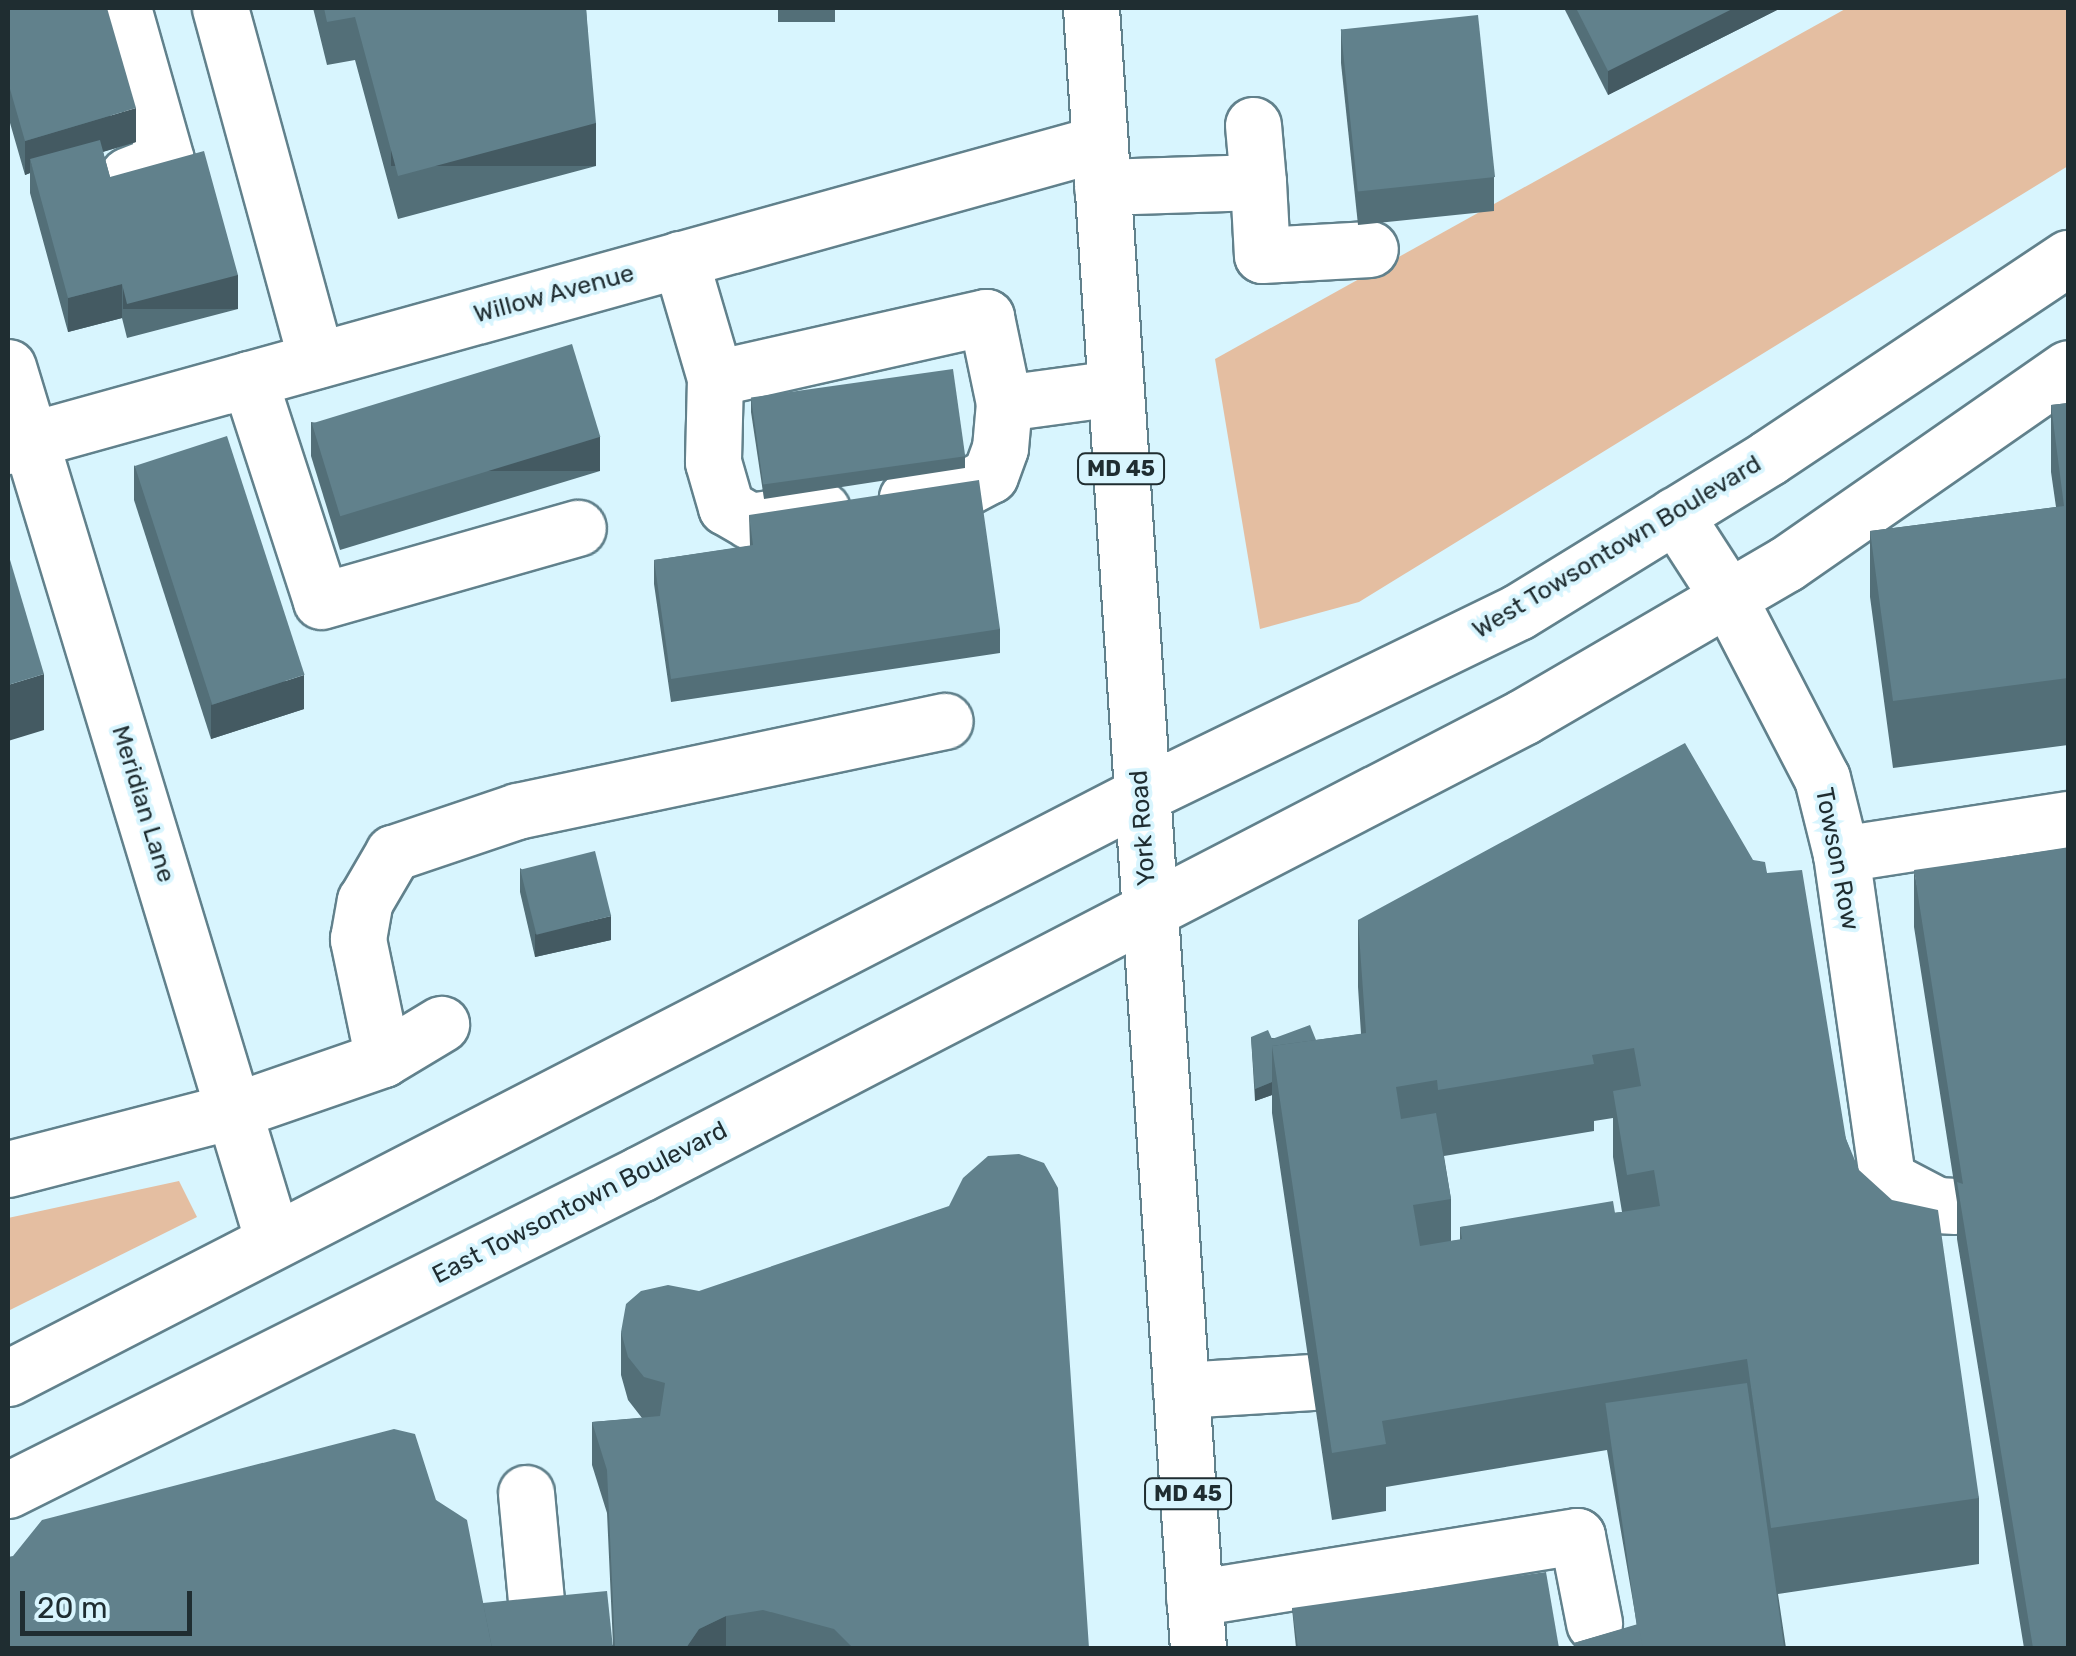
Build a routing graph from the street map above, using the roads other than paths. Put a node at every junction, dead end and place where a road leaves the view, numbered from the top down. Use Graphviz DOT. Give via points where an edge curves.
graph roads {
  1 [pos="123,8"];
  2 [pos="220,8"];
  3 [pos="1091,8"];
  4 [pos="1253,125"];
  5 [pos="1101,165"];
  6 [pos="128,175"];
  7 [pos="1258,182"];
  8 [pos="1370,248"];
  9 [pos="2068,258"];
  10 [pos="680,260"];
  11 [pos="316,360"];
  12 [pos="8,368"];
  13 [pos="2068,368"];
  14 [pos="715,378"];
  15 [pos="248,379"];
  16 [pos="1115,388"];
  17 [pos="1004,403"];
  18 [pos="20,443"];
  19 [pos="1674,515"];
  20 [pos="578,528"];
  21 [pos="1728,597"];
  22 [pos="945,721"];
  23 [pos="1141,796"];
  24 [pos="2068,819"];
  25 [pos="1841,854"];
  26 [pos="1149,906"];
  27 [pos="441,1024"];
  28 [pos="383,1058"];
  29 [pos="233,1112"];
  30 [pos="8,1169"];
  31 [pos="1955,1206"];
  32 [pos="273,1241"];
  33 [pos="8,1378"];
  34 [pos="1313,1382"];
  35 [pos="1181,1390"];
  36 [pos="8,1490"];
  37 [pos="526,1493"];
  38 [pos="538,1622"];
  39 [pos="1594,1623"];
  40 [pos="1196,1624"];
  1 -- 6 [label="main road" via="166,160"];
  2 -- 11 [label="main road"];
  3 -- 5 [label="main road, York Road / MD 45"];
  4 -- 7 [label="main road"];
  5 -- 7 [label="main road, Willow Avenue"];
  5 -- 10 [label="main road, Willow Avenue"];
  5 -- 16 [label="main road, York Road / MD 45"];
  7 -- 8 [label="main road" via="1262,255"];
  9 -- 19 [label="main road, West Towsontown Boulevard"];
  10 -- 11 [label="main road, Willow Avenue"];
  10 -- 14 [label="main road"];
  11 -- 15 [label="main road, Willow Avenue"];
  12 -- 18 [label="main road, Meridian Lane"];
  13 -- 21 [label="main road"];
  14 -- 17 [label="main road" via="986,317"];
  14 -- 17 [label="main road" via="713,462 726,507 750,521 964,489 990,475"];
  15 -- 18 [label="main road, Willow Avenue"];
  15 -- 20 [label="main road" via="321,601"];
  16 -- 17 [label="main road"];
  16 -- 23 [label="main road, York Road / MD 45"];
  18 -- 29 [label="main road, Meridian Lane"];
  19 -- 21 [label="main road, Towson Row"];
  19 -- 23 [label="main road, West Towsontown Boulevard" via="1518,612"];
  21 -- 25 [label="main road, Towson Row" via="1822,778"];
  21 -- 26 [label="main road" via="1522,717"];
  22 -- 28 [label="main road" via="517,812 393,853 365,901 358,940"];
  23 -- 26 [label="main road, York Road / MD 45"];
  23 -- 32 [label="main road"];
  24 -- 25 [label="main road"];
  25 -- 31 [label="main road, Towson Row" via="1887,1179"];
  26 -- 35 [label="main road, York Road / MD 45"];
  26 -- 36 [label="main road, East Towsontown Boulevard" via="640,1174"];
  27 -- 28 [label="main road"];
  28 -- 29 [label="main road"];
  29 -- 30 [label="main road"];
  29 -- 32 [label="main road, Meridian Lane"];
  32 -- 33 [label="main road"];
  34 -- 35 [label="main road"];
  35 -- 40 [label="main road, York Road / MD 45"];
  37 -- 38 [label="main road"];
  39 -- 40 [label="main road" via="1577,1536"];
}
